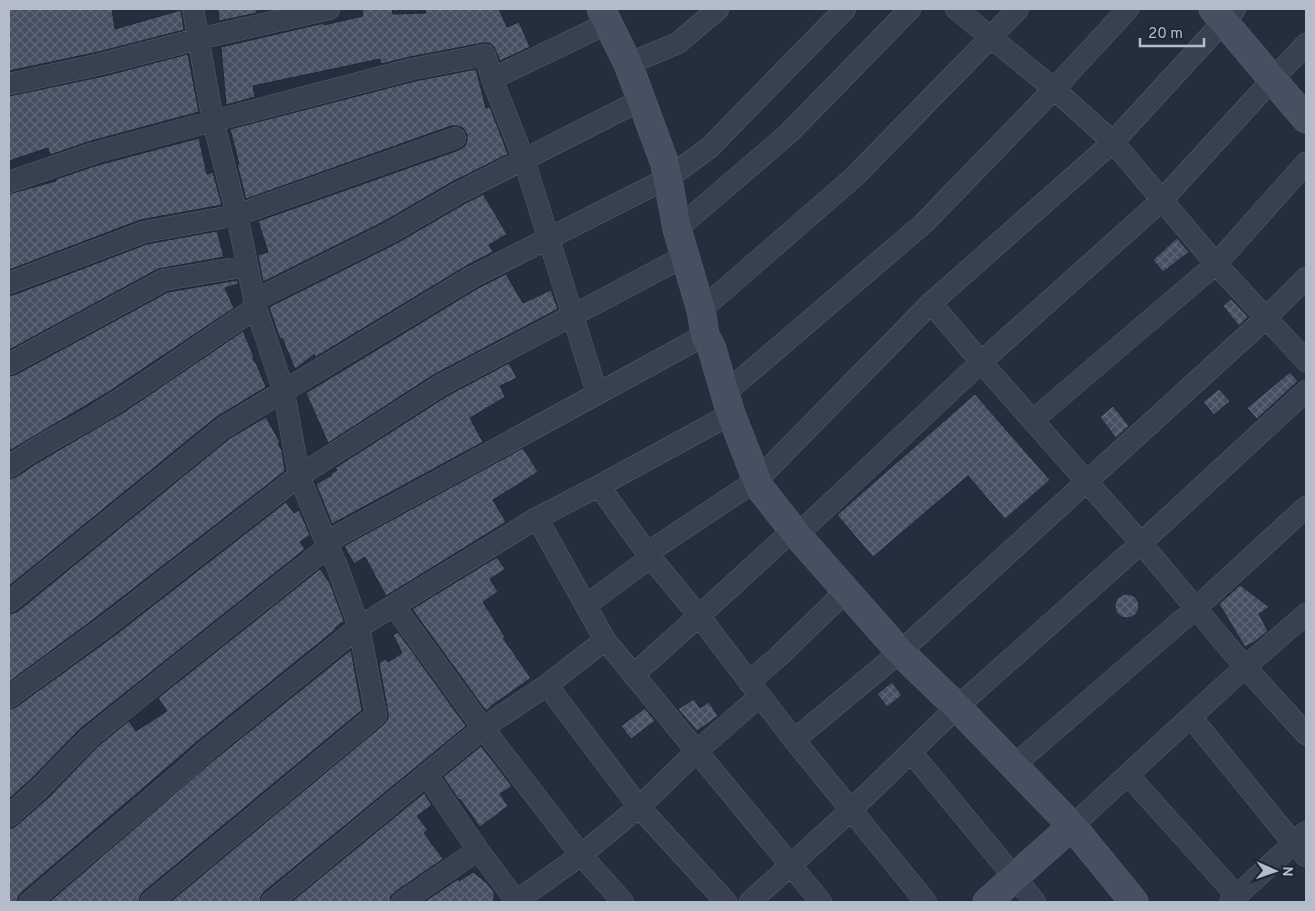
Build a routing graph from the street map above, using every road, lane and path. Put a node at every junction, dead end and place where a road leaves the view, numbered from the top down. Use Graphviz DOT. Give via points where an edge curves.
graph roads {
  1 [pos="193,9"];
  2 [pos="329,9"];
  3 [pos="718,9"];
  4 [pos="845,9"];
  5 [pos="910,9"];
  6 [pos="956,9"];
  7 [pos="1018,9"];
  8 [pos="1128,9"];
  9 [pos="1224,13"];
  10 [pos="605,16"];
  11 [pos="992,38"];
  12 [pos="198,39"];
  13 [pos="1306,44"];
  14 [pos="628,64"];
  15 [pos="492,79"];
  16 [pos="1273,79"];
  17 [pos="9,84"];
  18 [pos="1054,89"];
  19 [pos="641,100"];
  20 [pos="1306,119"];
  21 [pos="214,121"];
  22 [pos="455,138"];
  23 [pos="1113,142"];
  24 [pos="524,160"];
  25 [pos="1306,163"];
  26 [pos="668,178"];
  27 [pos="9,182"];
  28 [pos="1162,200"];
  29 [pos="237,216"];
  30 [pos="678,229"];
  31 [pos="549,238"];
  32 [pos="685,256"];
  33 [pos="1216,264"];
  34 [pos="247,266"];
  35 [pos="1306,278"];
  36 [pos="9,283"];
  37 [pos="931,303"];
  38 [pos="255,304"];
  39 [pos="572,315"];
  40 [pos="1266,318"];
  41 [pos="703,322"];
  42 [pos="1306,361"];
  43 [pos="980,362"];
  44 [pos="9,364"];
  45 [pos="1306,391"];
  46 [pos="284,392"];
  47 [pos="597,393"];
  48 [pos="728,403"];
  49 [pos="1033,420"];
  50 [pos="9,467"];
  51 [pos="299,476"];
  52 [pos="757,480"];
  53 [pos="1088,482"];
  54 [pos="598,486"];
  55 [pos="1306,508"];
  56 [pos="537,518"];
  57 [pos="795,533"];
  58 [pos="1142,543"];
  59 [pos="327,545"];
  60 [pos="649,556"];
  61 [pos="847,590"];
  62 [pos="9,602"];
  63 [pos="586,605"];
  64 [pos="394,606"];
  65 [pos="1196,608"];
  66 [pos="1306,614"];
  67 [pos="699,616"];
  68 [pos="360,627"];
  69 [pos="605,640"];
  70 [pos="900,652"];
  71 [pos="1245,667"];
  72 [pos="633,674"];
  73 [pos="547,685"];
  74 [pos="755,689"];
  75 [pos="9,697"];
  76 [pos="957,707"];
  77 [pos="1191,717"];
  78 [pos="1302,722"];
  79 [pos="483,728"];
  80 [pos="794,740"];
  81 [pos="696,752"];
  82 [pos="911,752"];
  83 [pos="1014,766"];
  84 [pos="426,774"];
  85 [pos="1128,775"];
  86 [pos="639,806"];
  87 [pos="851,810"];
  88 [pos="9,816"];
  89 [pos="1072,826"];
  90 [pos="1302,844"];
  91 [pos="478,850"];
  92 [pos="581,855"];
  93 [pos="790,866"];
  94 [pos="1015,877"];
  95 [pos="1233,899"];
  96 [pos="30,902"];
  97 [pos="151,902"];
  98 [pos="272,902"];
  99 [pos="402,902"];
  100 [pos="516,902"];
  101 [pos="623,902"];
  102 [pos="726,902"];
  103 [pos="750,902"];
  104 [pos="821,902"];
  105 [pos="926,902"];
  106 [pos="987,902"];
  107 [pos="1035,902"];
  108 [pos="1134,902"];
  1 -- 12 [label="street"];
  2 -- 12 [label="street"];
  3 -- 14 [label="street" via="678,44"];
  4 -- 26 [label="street" via="709,148"];
  5 -- 30 [label="street" via="789,133"];
  6 -- 11 [label="street"];
  7 -- 11 [label="street"];
  8 -- 18 [label="street"];
  9 -- 16 [label="street"];
  9 -- 23 [label="street"];
  10 -- 14 [label="street"];
  10 -- 15 [label="street"];
  11 -- 18 [label="street"];
  11 -- 41 [label="street"];
  12 -- 17 [label="street"];
  12 -- 21 [label="street"];
  13 -- 16 [label="street"];
  14 -- 19 [label="street"];
  15 -- 21 [label="street" via="485,56 412,69"];
  15 -- 24 [label="street"];
  16 -- 20 [label="street"];
  16 -- 28 [label="street"];
  18 -- 23 [label="street"];
  18 -- 48 [label="street" via="923,224"];
  19 -- 24 [label="street"];
  19 -- 26 [label="street"];
  21 -- 27 [label="street" via="94,153"];
  21 -- 29 [label="street"];
  22 -- 29 [label="street"];
  23 -- 28 [label="street"];
  23 -- 37 [label="street"];
  24 -- 31 [label="street"];
  24 -- 38 [label="street"];
  25 -- 33 [label="street"];
  26 -- 30 [label="street"];
  26 -- 31 [label="street"];
  28 -- 33 [label="street"];
  28 -- 43 [label="street"];
  29 -- 34 [label="street"];
  29 -- 36 [label="street" via="144,232"];
  30 -- 32 [label="street"];
  31 -- 39 [label="street"];
  31 -- 46 [label="street" via="472,277"];
  32 -- 39 [label="street"];
  32 -- 41 [label="street"];
  33 -- 40 [label="street"];
  33 -- 49 [label="street"];
  34 -- 38 [label="street"];
  34 -- 44 [label="street" via="164,280"];
  35 -- 40 [label="street"];
  37 -- 43 [label="street"];
  37 -- 52 [label="street"];
  38 -- 46 [label="street"];
  38 -- 50 [label="street" via="182,359"];
  39 -- 47 [label="street"];
  39 -- 51 [label="street" via="441,385"];
  40 -- 42 [label="street"];
  40 -- 53 [label="street"];
  41 -- 47 [label="street"];
  41 -- 48 [label="street"];
  43 -- 49 [label="street"];
  43 -- 57 [label="street"];
  45 -- 58 [label="street"];
  46 -- 51 [label="street"];
  46 -- 62 [label="street" via="223,428"];
  47 -- 59 [label="street"];
  48 -- 52 [label="street"];
  48 -- 54 [label="street"];
  49 -- 53 [label="street"];
  51 -- 59 [label="street"];
  51 -- 75 [label="street"];
  52 -- 57 [label="street"];
  52 -- 60 [label="street"];
  53 -- 58 [label="street"];
  53 -- 70 [label="street"];
  54 -- 56 [label="street"];
  54 -- 60 [label="street"];
  55 -- 65 [label="street"];
  56 -- 63 [label="street"];
  56 -- 64 [label="street"];
  57 -- 61 [label="street"];
  57 -- 67 [label="street"];
  58 -- 65 [label="street"];
  58 -- 76 [label="street"];
  59 -- 68 [label="street"];
  59 -- 88 [label="street" via="89,738"];
  60 -- 63 [label="street"];
  60 -- 67 [label="street"];
  61 -- 70 [label="street"];
  61 -- 74 [label="street" via="778,657"];
  63 -- 69 [label="street"];
  64 -- 68 [label="street"];
  64 -- 79 [label="street"];
  65 -- 71 [label="street"];
  65 -- 83 [label="street"];
  66 -- 71 [label="street"];
  67 -- 72 [label="street"];
  67 -- 74 [label="street"];
  68 -- 96 [label="street" via="207,750"];
  68 -- 97 [label="street" via="376,715"];
  69 -- 72 [label="street"];
  69 -- 73 [label="street"];
  70 -- 76 [label="street"];
  70 -- 80 [label="street"];
  71 -- 77 [label="street"];
  71 -- 78 [label="street"];
  72 -- 81 [label="street"];
  73 -- 79 [label="street"];
  73 -- 86 [label="street"];
  74 -- 80 [label="street"];
  74 -- 81 [label="street"];
  76 -- 82 [label="street"];
  76 -- 83 [label="street"];
  77 -- 85 [label="street"];
  77 -- 90 [label="street"];
  79 -- 84 [label="street"];
  79 -- 92 [label="street"];
  80 -- 87 [label="street"];
  81 -- 86 [label="street"];
  81 -- 93 [label="street"];
  82 -- 87 [label="street"];
  82 -- 94 [label="street"];
  83 -- 89 [label="street"];
  84 -- 91 [label="street"];
  84 -- 98 [label="street"];
  85 -- 89 [label="street"];
  85 -- 95 [label="street"];
  86 -- 92 [label="street"];
  86 -- 102 [label="street"];
  87 -- 93 [label="street"];
  87 -- 105 [label="street"];
  89 -- 94 [label="street"];
  89 -- 108 [label="street"];
  90 -- 95 [label="street"];
  91 -- 99 [label="street"];
  91 -- 100 [label="street"];
  92 -- 100 [label="street"];
  92 -- 101 [label="street"];
  93 -- 103 [label="street"];
  93 -- 104 [label="street"];
  94 -- 106 [label="street"];
  94 -- 107 [label="street"];
}
